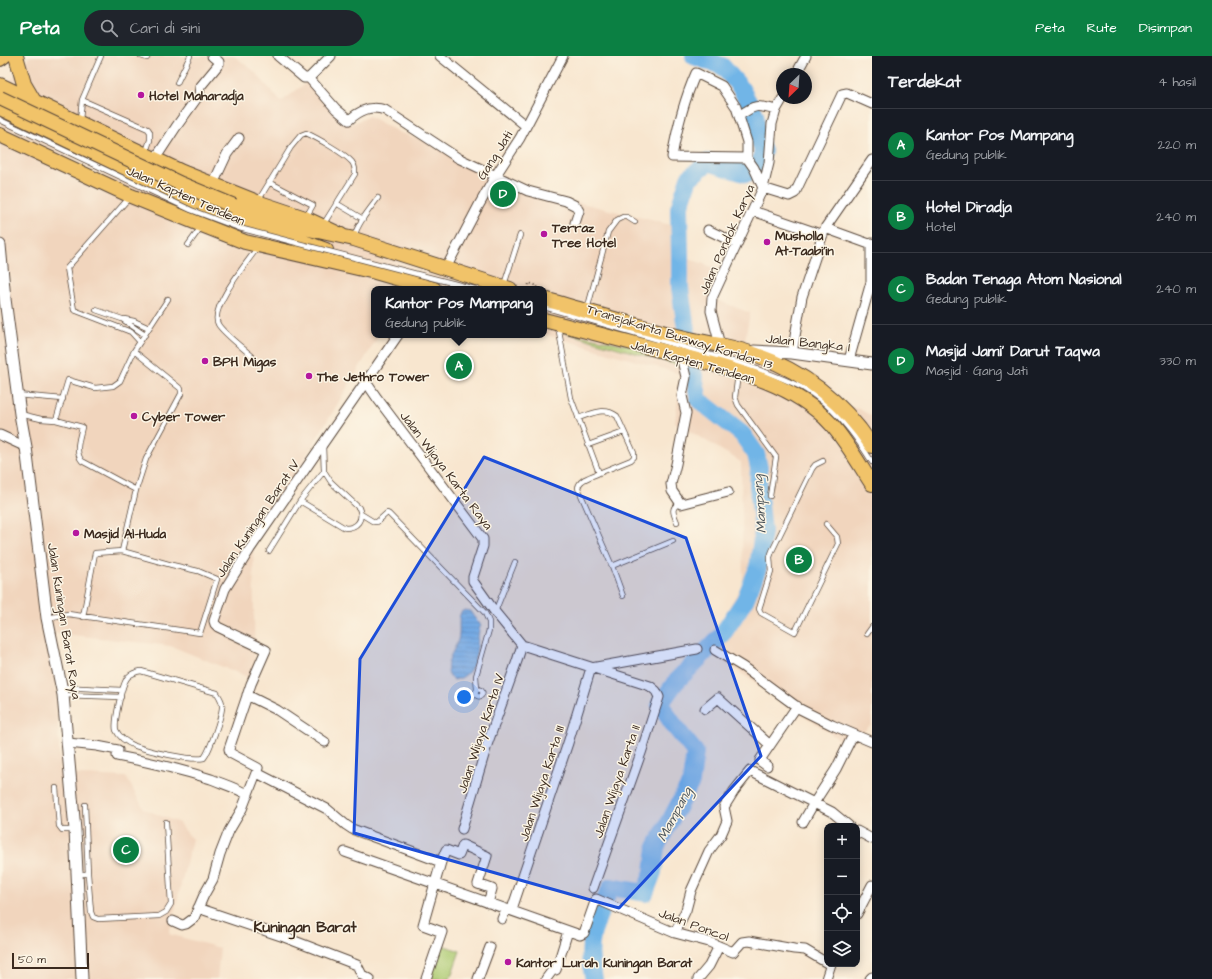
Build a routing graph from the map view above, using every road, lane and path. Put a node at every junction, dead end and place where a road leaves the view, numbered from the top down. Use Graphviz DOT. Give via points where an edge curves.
graph roads {
  1 [pos="4,56"];
  2 [pos="16,56"];
  3 [pos="101,56"];
  4 [pos="141,56"];
  5 [pos="148,56"];
  6 [pos="190,56"];
  7 [pos="212,56"];
  8 [pos="278,56"];
  9 [pos="331,56"];
  10 [pos="440,56"];
  11 [pos="563,56"];
  12 [pos="804,57"];
  13 [pos="0,59"];
  14 [pos="799,68"];
  15 [pos="309,78"];
  16 [pos="177,83"];
  17 [pos="0,85"];
  18 [pos="0,98"];
  19 [pos="29,98"];
  20 [pos="82,100"];
  21 [pos="780,104"];
  22 [pos="872,104"];
  23 [pos="0,107"];
  24 [pos="776,110"];
  25 [pos="738,116"];
  26 [pos="0,120"];
  27 [pos="79,124"];
  28 [pos="526,126"];
  29 [pos="1,134"];
  30 [pos="239,138"];
  31 [pos="150,157"];
  32 [pos="747,158"];
  33 [pos="872,160"];
  34 [pos="496,175"];
  35 [pos="270,182"];
  36 [pos="213,184"];
  37 [pos="764,188"];
  38 [pos="131,196"];
  39 [pos="378,198"];
  40 [pos="257,202"];
  41 [pos="336,203"];
  42 [pos="232,211"];
  43 [pos="753,211"];
  44 [pos="305,218"];
  45 [pos="363,219"];
  46 [pos="635,222"];
  47 [pos="575,223"];
  48 [pos="202,226"];
  49 [pos="322,226"];
  50 [pos="708,230"];
  51 [pos="824,232"];
  52 [pos="520,235"];
  53 [pos="348,237"];
  54 [pos="0,244"];
  55 [pos="737,244"];
  56 [pos="188,245"];
  57 [pos="872,245"];
  58 [pos="259,246"];
  59 [pos="446,268"];
  60 [pos="375,272"];
  61 [pos="420,286"];
  62 [pos="463,286"];
  63 [pos="500,286"];
  64 [pos="507,286"];
  65 [pos="168,299"];
  66 [pos="2,300"];
  67 [pos="547,301"];
  68 [pos="547,308"];
  69 [pos="96,310"];
  70 [pos="587,311"];
  71 [pos="122,319"];
  72 [pos="547,321"];
  73 [pos="558,324"];
  74 [pos="149,328"];
  75 [pos="145,335"];
  76 [pos="396,338"];
  77 [pos="140,342"];
  78 [pos="716,344"];
  79 [pos="134,351"];
  80 [pos="741,351"];
  81 [pos="792,353"];
  82 [pos="252,356"];
  83 [pos="685,357"];
  84 [pos="849,360"];
  85 [pos="872,364"];
  86 [pos="738,372"];
  87 [pos="366,382"];
  88 [pos="17,395"];
  89 [pos="63,400"];
  90 [pos="20,414"];
  91 [pos="578,418"];
  92 [pos="56,420"];
  93 [pos="624,432"];
  94 [pos="0,435"];
  95 [pos="323,443"];
  96 [pos="588,445"];
  97 [pos="872,445"];
  98 [pos="26,447"];
  99 [pos="823,462"];
  100 [pos="872,462"];
  101 [pos="324,471"];
  102 [pos="599,473"];
  103 [pos="872,484"];
  104 [pos="136,490"];
  105 [pos="728,492"];
  106 [pos="770,496"];
  107 [pos="300,501"];
  108 [pos="681,504"];
  109 [pos="361,514"];
  110 [pos="677,522"];
  111 [pos="826,524"];
  112 [pos="673,541"];
  113 [pos="122,551"];
  114 [pos="269,551"];
  115 [pos="515,562"];
  116 [pos="612,566"];
  117 [pos="623,596"];
  118 [pos="495,612"];
  119 [pos="83,617"];
  120 [pos="47,618"];
  121 [pos="872,627"];
  122 [pos="866,634"];
  123 [pos="522,645"];
  124 [pos="697,649"];
  125 [pos="715,650"];
  126 [pos="591,668"];
  127 [pos="477,689"];
  128 [pos="122,690"];
  129 [pos="62,691"];
  130 [pos="247,695"];
  131 [pos="121,697"];
  132 [pos="796,706"];
  133 [pos="705,709"];
  134 [pos="853,735"];
  135 [pos="871,738"];
  136 [pos="325,742"];
  137 [pos="68,743"];
  138 [pos="770,745"];
  139 [pos="767,766"];
  140 [pos="257,773"];
  141 [pos="56,788"];
  142 [pos="248,795"];
  143 [pos="814,803"];
  144 [pos="85,805"];
  145 [pos="166,822"];
  146 [pos="804,822"];
  147 [pos="845,823"];
  148 [pos="462,829"];
  149 [pos="75,830"];
  150 [pos="860,832"];
  151 [pos="872,838"];
  152 [pos="345,852"];
  153 [pos="442,862"];
  154 [pos="77,874"];
  155 [pos="88,874"];
  156 [pos="435,884"];
  157 [pos="872,885"];
  158 [pos="592,888"];
  159 [pos="488,903"];
  160 [pos="509,907"];
  161 [pos="198,908"];
  162 [pos="860,908"];
  163 [pos="502,919"];
  164 [pos="173,921"];
  165 [pos="568,931"];
  166 [pos="675,933"];
  167 [pos="719,946"];
  168 [pos="490,947"];
  169 [pos="824,961"];
  170 [pos="830,967"];
  171 [pos="82,979"];
  172 [pos="370,979"];
  173 [pos="426,979"];
  174 [pos="478,979"];
  175 [pos="546,979"];
  176 [pos="698,979"];
  177 [pos="826,979"];
  1 -- 13 [label="main road"];
  2 -- 19 [label="main road"];
  3 -- 20 [label="lane"];
  4 -- 5 [label="lane"];
  6 -- 16 [label="lane"];
  7 -- 31 [label="street" via="219,64 200,87 199,95 176,127"];
  8 -- 15 [label="street" via="304,78"];
  9 -- 15 [label="street"];
  10 -- 28 [label="street"];
  11 -- 28 [label="street, Gang Jati"];
  12 -- 14 [label="street"];
  15 -- 34 [label="street" via="349,120 357,112 376,107 385,110 458,158"];
  17 -- 19 [label="main road, Jalan Kapten Tendean"];
  18 -- 42 [label="main road, Jalan Kapten Tendean, bridge"];
  19 -- 23 [label="main road" via="8,98"];
  19 -- 27 [label="main road, Jalan Kapten Tendean"];
  20 -- 27 [label="lane"];
  20 -- 31 [label="lane" via="148,129"];
  21 -- 24 [label="street, Jalan Pondok Karya"];
  22 -- 37 [label="street" via="847,93 842,94 795,193 789,196"];
  23 -- 42 [label="main road, Jalan Kapten Tendean" via="177,193"];
  24 -- 25 [label="street" via="758,105"];
  24 -- 37 [label="street, Jalan Pondok Karya"];
  25 -- 32 [label="street" via="747,142"];
  25 -- 32 [label="street" via="736,107 722,86 696,73 676,132 672,157"];
  26 -- 62 [label="lane, bridge" via="191,210 239,228"];
  27 -- 31 [label="main road, Jalan Kapten Tendean"];
  28 -- 34 [label="street, Gang Jati"];
  29 -- 38 [label="main road, Jalan Kapten Tendean"];
  30 -- 36 [label="street" via="227,154"];
  31 -- 36 [label="main road, Jalan Kapten Tendean"];
  32 -- 37 [label="street"];
  33 -- 51 [label="street"];
  34 -- 47 [label="street" via="528,191 576,206 579,211"];
  34 -- 59 [label="street, Gang Jati"];
  35 -- 40 [label="lane"];
  35 -- 41 [label="lane" via="291,147 306,132 351,161 355,167 355,174"];
  35 -- 44 [label="lane" via="313,205"];
  36 -- 40 [label="main road, Jalan Kapten Tendean"];
  37 -- 43 [label="street, Jalan Pondok Karya"];
  38 -- 48 [label="main road, Jalan Kapten Tendean"];
  38 -- 77 [label="lane" via="67,268 74,310 131,332"];
  39 -- 45 [label="lane"];
  40 -- 44 [label="main road, Jalan Kapten Tendean"];
  41 -- 45 [label="lane"];
  41 -- 49 [label="lane"];
  42 -- 53 [label="main road, Jalan Kapten Tendean"];
  42 -- 60 [label="main road, Jalan Kapten Tendean" via="334,252"];
  43 -- 51 [label="street"];
  43 -- 55 [label="street, Jalan Pondok Karya"];
  44 -- 49 [label="main road, Jalan Kapten Tendean"];
  45 -- 53 [label="lane" via="356,231"];
  46 -- 70 [label="lane" via="622,216 608,232"];
  48 -- 56 [label="lane"];
  48 -- 58 [label="main road, Jalan Kapten Tendean"];
  49 -- 53 [label="main road, Jalan Kapten Tendean"];
  50 -- 55 [label="street"];
  51 -- 57 [label="street"];
  51 -- 81 [label="street" via="802,297"];
  52 -- 64 [label="lane"];
  53 -- 59 [label="main road, Jalan Kapten Tendean"];
  54 -- 66 [label="street, Jalan Kuningan Barat Raya"];
  55 -- 78 [label="street, Jalan Pondok Karya" via="712,298 711,312"];
  57 -- 84 [label="street" via="871,282"];
  58 -- 60 [label="main road, Jalan Kapten Tendean"];
  58 -- 82 [label="lane" via="224,295 216,318 219,325"];
  59 -- 63 [label="main road, Jalan Kapten Tendean"];
  60 -- 61 [label="main road, Jalan Kapten Tendean"];
  65 -- 74 [label="lane"];
  66 -- 88 [label="street, Jalan Kuningan Barat Raya"];
  67 -- 70 [label="main road, Jalan Kapten Tendean"];
  68 -- 100 [label="lane, Transjakarta Busway Koridor 13" via="746,365 792,383 818,399 838,416"];
  69 -- 71 [label="lane"];
  70 -- 78 [label="main road, Jalan Kapten Tendean"];
  71 -- 74 [label="lane"];
  71 -- 75 [label="lane"];
  72 -- 73 [label="main road, Jalan Kapten Tendean"];
  73 -- 83 [label="main road, Jalan Kapten Tendean"];
  73 -- 91 [label="lane" via="571,398"];
  74 -- 75 [label="lane"];
  75 -- 77 [label="lane"];
  76 -- 87 [label="street"];
  77 -- 79 [label="lane"];
  78 -- 80 [label="main road, Jalan Kapten Tendean"];
  79 -- 89 [label="lane" via="120,381 113,386 95,388 68,380"];
  79 -- 104 [label="lane" via="181,389 181,394 146,459"];
  80 -- 81 [label="street, Jalan Bangka I"];
  80 -- 97 [label="main road, Jalan Kapten Tendean" via="770,361 807,379 847,413"];
  81 -- 84 [label="street, Jalan Bangka I"];
  83 -- 86 [label="main road, Jalan Kapten Tendean"];
  83 -- 108 [label="street" via="686,377 682,396 686,413 671,484 672,491"];
  84 -- 85 [label="street, Jalan Bangka I"];
  86 -- 103 [label="main road, Jalan Kapten Tendean" via="769,383 812,407 831,424"];
  86 -- 106 [label="lane" via="735,397 738,405 776,457"];
  87 -- 95 [label="street, Jalan Kuningan Barat IV"];
  87 -- 118 [label="street, Jalan Wijaya Karta Raya" via="483,539 473,579"];
  88 -- 89 [label="lane"];
  88 -- 90 [label="street, Jalan Kuningan Barat Raya"];
  89 -- 92 [label="lane"];
  90 -- 92 [label="lane"];
  90 -- 98 [label="street, Jalan Kuningan Barat Raya"];
  91 -- 93 [label="lane" via="605,410 612,412 617,416"];
  91 -- 96 [label="lane"];
  92 -- 104 [label="lane" via="82,426 77,451 82,461"];
  93 -- 96 [label="lane"];
  93 -- 102 [label="lane" via="634,457"];
  94 -- 98 [label="street"];
  95 -- 101 [label="lane"];
  95 -- 130 [label="street, Jalan Kuningan Barat IV" via="225,589 214,621 218,627 266,650"];
  96 -- 102 [label="lane"];
  98 -- 120 [label="street, Jalan Kuningan Barat Raya"];
  99 -- 111 [label="lane" via="812,469 772,551 771,571 759,609 761,613 795,632 838,544 837,537"];
  101 -- 107 [label="lane"];
  101 -- 109 [label="lane" via="331,482 359,508"];
  102 -- 116 [label="lane" via="578,483 578,488"];
  104 -- 113 [label="lane"];
  105 -- 108 [label="street"];
  107 -- 109 [label="lane" via="345,528 357,525"];
  107 -- 114 [label="lane"];
  108 -- 110 [label="lane" via="677,504 673,511"];
  109 -- 127 [label="lane" via="377,522 389,514 485,613 490,630 476,676"];
  112 -- 116 [label="lane"];
  113 -- 119 [label="lane" via="95,553"];
  113 -- 119 [label="lane" via="198,571 217,579 200,633"];
  115 -- 118 [label="lane"];
  116 -- 117 [label="lane"];
  118 -- 123 [label="street, Jalan Wijaya Karta Raya"];
  119 -- 120 [label="lane" via="68,614"];
  120 -- 129 [label="street, Jalan Kuningan Barat Raya"];
  121 -- 122 [label="lane"];
  123 -- 126 [label="street"];
  123 -- 148 [label="street, Jalan Wijaya Karta IV" via="487,745"];
  124 -- 126 [label="street"];
  125 -- 132 [label="street"];
  126 -- 158 [label="street, Jalan Wijaya Karta II" via="650,686 659,696"];
  126 -- 160 [label="street, Jalan Wijaya Karta III" via="568,743"];
  128 -- 129 [label="lane"];
  128 -- 131 [label="lane"];
  128 -- 131 [label="lane" via="126,678 133,672 141,671 217,694 222,699 222,707 204,758 196,760 134,746 121,738 116,730"];
  129 -- 131 [label="lane"];
  129 -- 137 [label="street, Jalan Kuningan Barat Raya"];
  130 -- 136 [label="street" via="277,710"];
  130 -- 140 [label="street, Jalan Kuningan Barat IV" via="229,751 256,766"];
  132 -- 134 [label="street"];
  132 -- 138 [label="street"];
  133 -- 138 [label="street" via="718,698"];
  134 -- 135 [label="street"];
  134 -- 143 [label="street" via="836,769"];
  137 -- 142 [label="street" via="118,750 117,756 194,773"];
  137 -- 149 [label="street, Jalan Kuningan Barat Raya"];
  138 -- 139 [label="street" via="760,761"];
  140 -- 142 [label="street"];
  140 -- 153 [label="street" via="327,808 352,829"];
  141 -- 149 [label="lane" via="59,826 62,830"];
  142 -- 161 [label="street" via="229,831 213,879"];
  143 -- 146 [label="street"];
  143 -- 147 [label="street" via="832,812"];
  143 -- 166 [label="street" via="750,771 724,807 726,821 721,835 709,850"];
  144 -- 155 [label="lane"];
  145 -- 155 [label="lane" via="171,904 166,912 159,916 98,919 91,912"];
  149 -- 154 [label="street, Jalan Kuningan Barat Raya"];
  150 -- 151 [label="street"];
  152 -- 156 [label="street"];
  153 -- 156 [label="street"];
  153 -- 159 [label="street" via="446,850 459,855 463,845 487,856 478,884 492,889"];
  154 -- 155 [label="lane"];
  154 -- 171 [label="street, Jalan Kuningan Barat Raya"];
  156 -- 159 [label="street"];
  156 -- 173 [label="street" via="424,925 442,932"];
  157 -- 162 [label="street"];
  159 -- 160 [label="street"];
  160 -- 163 [label="street, Jalan Wijaya Karta III"];
  160 -- 165 [label="street"];
  161 -- 164 [label="street" via="194,918 186,924"];
  161 -- 172 [label="street" via="284,937 358,966 362,975"];
  165 -- 166 [label="street, Jalan Poncol" via="583,934 601,901"];
  165 -- 175 [label="street" via="556,970"];
  166 -- 167 [label="street, Jalan Poncol"];
  167 -- 169 [label="street, Jalan Poncol" via="733,952 742,942 749,941 794,949 802,948"];
  167 -- 176 [label="street" via="709,966"];
  168 -- 174 [label="street"];
  170 -- 177 [label="street"];
}
